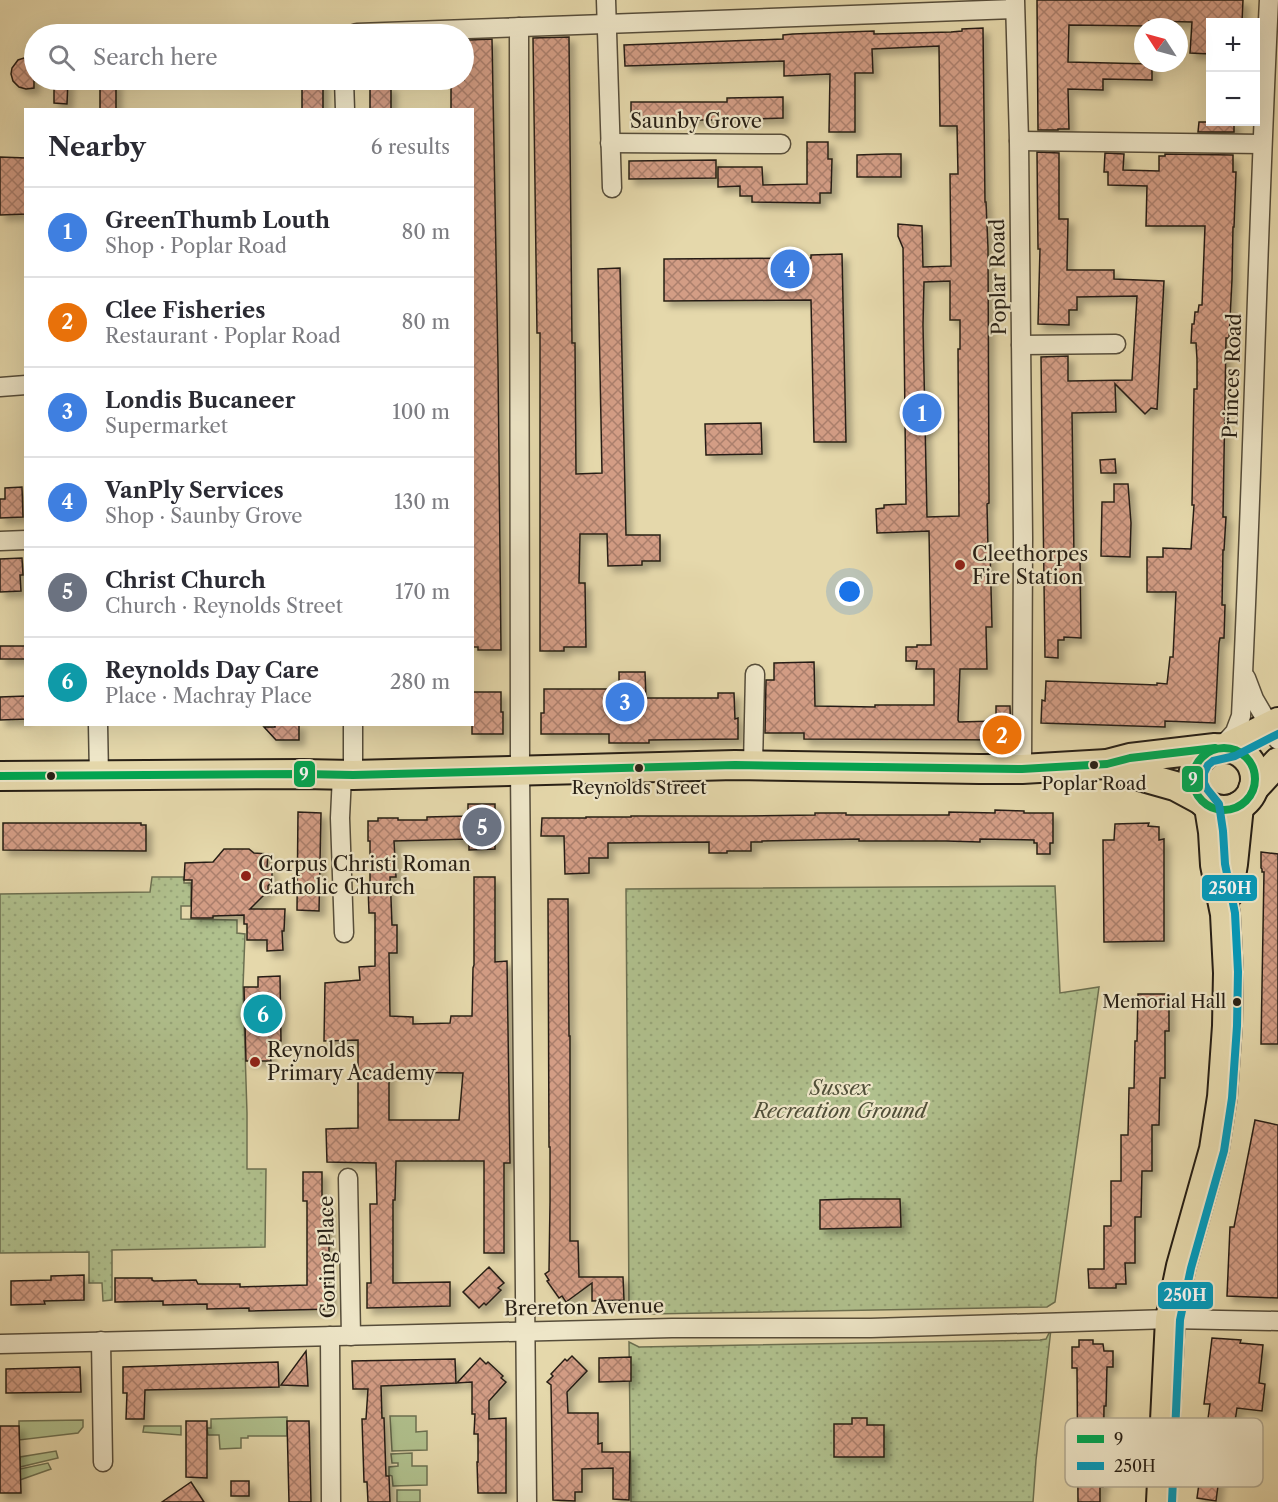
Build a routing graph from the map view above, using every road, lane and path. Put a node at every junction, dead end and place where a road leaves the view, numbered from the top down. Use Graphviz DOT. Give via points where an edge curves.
graph roads {
  1 [pos="606,0"];
  2 [pos="1269,0"];
  3 [pos="1014,5"];
  4 [pos="607,24"];
  5 [pos="519,27"];
  6 [pos="474,29"];
  7 [pos="344,90"];
  8 [pos="345,108"];
  9 [pos="1019,141"];
  10 [pos="610,143"];
  11 [pos="781,144"];
  12 [pos="1262,144"];
  13 [pos="612,188"];
  14 [pos="1116,344"];
  15 [pos="1021,345"];
  16 [pos="24,385"];
  17 [pos="0,387"];
  18 [pos="24,540"];
  19 [pos="0,541"];
  20 [pos="1243,670"];
  21 [pos="755,674"];
  22 [pos="98,726"];
  23 [pos="353,726"];
  24 [pos="1275,730"];
  25 [pos="1221,748"];
  26 [pos="1278,762"];
  27 [pos="1107,764"];
  28 [pos="753,765"];
  29 [pos="1022,769"];
  30 [pos="520,771"];
  31 [pos="347,775"];
  32 [pos="0,776"];
  33 [pos="99,776"];
  34 [pos="1246,798"];
  35 [pos="1205,803"];
  36 [pos="1225,914"];
  37 [pos="344,933"];
  38 [pos="348,1178"];
  39 [pos="1170,1319"];
  40 [pos="1278,1322"];
  41 [pos="526,1331"];
  42 [pos="330,1336"];
  43 [pos="351,1336"];
  44 [pos="101,1341"];
  45 [pos="0,1344"];
  46 [pos="1165,1418"];
  47 [pos="103,1462"];
  48 [pos="1162,1487"];
  49 [pos="331,1502"];
  50 [pos="527,1502"];
  51 [pos="1161,1502"];
  1 -- 4 [label="street, Saunby Grove"];
  2 -- 12 [label="street, Princes Road"];
  3 -- 4 [label="street"];
  3 -- 9 [label="street, Poplar Road"];
  4 -- 5 [label="street"];
  4 -- 10 [label="street, Saunby Grove"];
  5 -- 6 [label="street"];
  5 -- 30 [label="street"];
  7 -- 8 [label="street"];
  9 -- 12 [label="street"];
  9 -- 15 [label="street, Poplar Road"];
  10 -- 11 [label="street, Saunby Grove"];
  10 -- 13 [label="street, Saunby Grove"];
  12 -- 20 [label="street, Princes Road"];
  14 -- 15 [label="street"];
  15 -- 29 [label="street, Poplar Road"];
  16 -- 17 [label="street"];
  18 -- 19 [label="street"];
  20 -- 24 [label="street" via="1254,699"];
  20 -- 25 [label="street, Princes Road" via="1240,716 1235,732"];
  21 -- 28 [label="street"];
  22 -- 33 [label="street"];
  23 -- 31 [label="street"];
  24 -- 25 [label="main road"];
  25 -- 27 [label="main road"];
  25 -- 34 [label="main road" via="1236,750 1251,762 1255,780"];
  25 -- 35 [label="main road" via="1206,753 1193,770 1195,792"];
  26 -- 34 [label="main road"];
  27 -- 29 [label="main road"];
  27 -- 35 [label="main road" via="1175,786"];
  28 -- 29 [label="main road"];
  28 -- 30 [label="main road"];
  30 -- 31 [label="main road"];
  30 -- 41 [label="street"];
  31 -- 33 [label="main road"];
  31 -- 37 [label="street" via="340,818"];
  32 -- 33 [label="main road"];
  34 -- 35 [label="main road" via="1229,810"];
  34 -- 36 [label="main road"];
  35 -- 36 [label="main road"];
  36 -- 39 [label="main road" via="1228,984 1222,1097 1214,1149"];
  38 -- 43 [label="street, Goring Place"];
  39 -- 40 [label="street, Brereton Avenue"];
  39 -- 41 [label="street, Brereton Avenue" via="871,1328"];
  39 -- 46 [label="main road"];
  41 -- 43 [label="street, Brereton Avenue"];
  41 -- 50 [label="street"];
  42 -- 43 [label="street, Brereton Avenue"];
  42 -- 44 [label="street, Brereton Avenue"];
  42 -- 49 [label="street"];
  44 -- 45 [label="street, Brereton Avenue"];
  44 -- 47 [label="street"];
  48 -- 51 [label="main road"];
}
